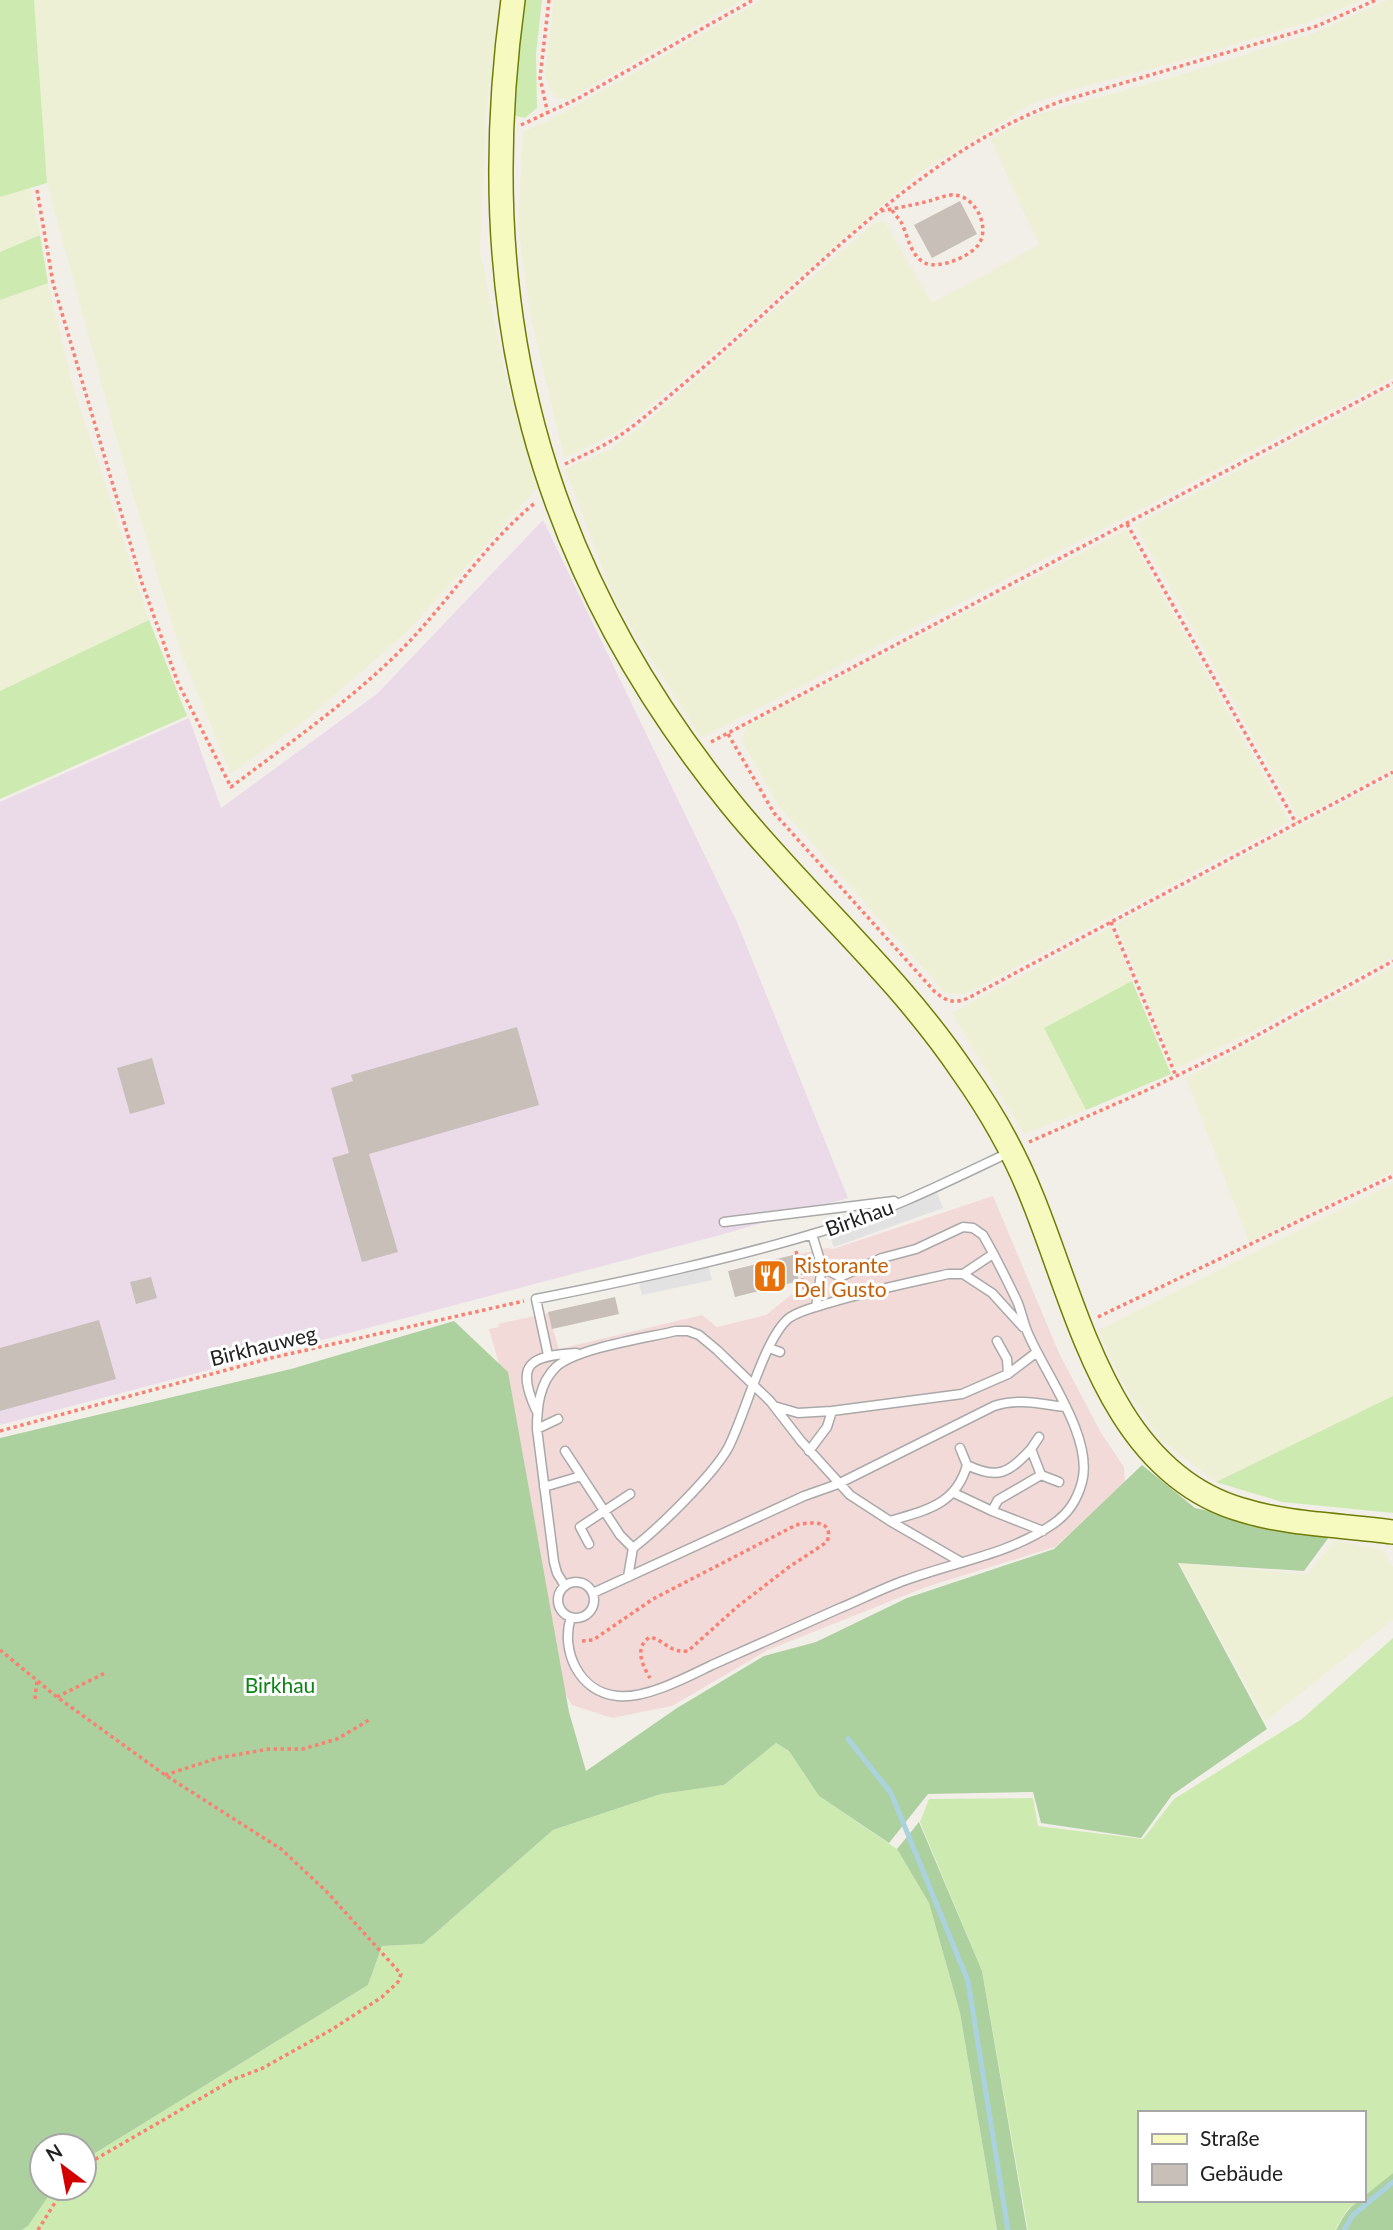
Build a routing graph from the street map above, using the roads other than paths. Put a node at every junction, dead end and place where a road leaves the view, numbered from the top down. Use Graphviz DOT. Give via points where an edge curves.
graph roads {
  1 [pos="513,0"];
  2 [pos="1010,1152"];
  3 [pos="908,1199"];
  4 [pos="724,1222"];
  5 [pos="812,1234"];
  6 [pos="993,1254"];
  7 [pos="822,1267"];
  8 [pos="963,1274"];
  9 [pos="816,1307"];
  10 [pos="1027,1332"];
  11 [pos="997,1341"];
  12 [pos="619,1344"];
  13 [pos="769,1348"];
  14 [pos="780,1352"];
  15 [pos="1037,1352"];
  16 [pos="582,1353"];
  17 [pos="548,1355"];
  18 [pos="622,1356"];
  19 [pos="1008,1374"];
  20 [pos="754,1386"];
  21 [pos="774,1406"];
  22 [pos="1066,1407"];
  23 [pos="537,1411"];
  24 [pos="832,1411"];
  25 [pos="558,1419"];
  26 [pos="537,1429"];
  27 [pos="1039,1437"];
  28 [pos="960,1448"];
  29 [pos="1031,1449"];
  30 [pos="565,1451"];
  31 [pos="809,1451"];
  32 [pos="967,1465"];
  33 [pos="1041,1475"];
  34 [pos="581,1476"];
  35 [pos="1059,1482"];
  36 [pos="838,1483"];
  37 [pos="544,1487"];
  38 [pos="954,1493"];
  39 [pos="630,1494"];
  40 [pos="604,1511"];
  41 [pos="992,1511"];
  42 [pos="890,1521"];
  43 [pos="1043,1531"];
  44 [pos="1393,1532"];
  45 [pos="589,1544"];
  46 [pos="633,1548"];
  47 [pos="961,1562"];
  48 [pos="628,1577"];
  49 [pos="565,1586"];
  50 [pos="593,1593"];
  51 [pos="571,1617"];
  1 -- 2 [label="street" via="502,93 499,208 506,284 531,419 574,550 623,648 690,753 929,1025 964,1072"];
  2 -- 3 [label="lane, Birkhau"];
  2 -- 44 [label="street" via="1030,1190 1100,1371 1126,1421 1156,1459 1192,1488 1239,1510"];
  3 -- 4 [label="lane"];
  3 -- 5 [label="lane, Birkhau"];
  5 -- 7 [label="lane"];
  5 -- 17 [label="lane, Birkhau" via="638,1279 536,1299"];
  6 -- 7 [label="lane" via="983,1235 963,1227 840,1277"];
  6 -- 8 [label="lane"];
  6 -- 10 [label="lane"];
  7 -- 9 [label="lane"];
  8 -- 9 [label="lane"];
  8 -- 10 [label="lane" via="992,1293"];
  9 -- 13 [label="lane" via="789,1318"];
  10 -- 15 [label="lane"];
  11 -- 19 [label="lane" via="1007,1359"];
  12 -- 16 [label="lane"];
  12 -- 18 [label="lane"];
  12 -- 20 [label="lane" via="688,1331 717,1350"];
  13 -- 14 [label="lane"];
  13 -- 20 [label="lane"];
  15 -- 19 [label="lane"];
  15 -- 22 [label="lane"];
  16 -- 17 [label="lane"];
  16 -- 23 [label="lane" via="555,1368"];
  17 -- 23 [label="lane" via="527,1371 527,1389"];
  19 -- 24 [label="lane" via="962,1394"];
  20 -- 21 [label="lane"];
  20 -- 46 [label="lane" via="727,1450"];
  21 -- 24 [label="lane" via="798,1413"];
  21 -- 31 [label="lane"];
  22 -- 36 [label="lane" via="1023,1400 994,1406"];
  22 -- 43 [label="lane" via="1082,1450 1083,1478 1069,1513"];
  23 -- 26 [label="lane"];
  24 -- 31 [label="lane" via="827,1427"];
  25 -- 26 [label="lane"];
  26 -- 37 [label="lane"];
  27 -- 29 [label="lane"];
  28 -- 32 [label="lane"];
  29 -- 32 [label="lane" via="1003,1474"];
  29 -- 33 [label="lane"];
  30 -- 34 [label="lane"];
  31 -- 36 [label="lane"];
  32 -- 38 [label="lane"];
  33 -- 35 [label="lane"];
  33 -- 41 [label="lane" via="998,1500"];
  34 -- 37 [label="lane"];
  34 -- 40 [label="lane"];
  36 -- 42 [label="lane"];
  36 -- 48 [label="lane"];
  37 -- 49 [label="lane" via="554,1562"];
  38 -- 41 [label="lane"];
  38 -- 42 [label="lane" via="928,1509"];
  39 -- 40 [label="lane"];
  40 -- 45 [label="lane" via="579,1527"];
  40 -- 46 [label="lane"];
  41 -- 43 [label="lane"];
  42 -- 47 [label="lane"];
  43 -- 47 [label="lane" via="1009,1548"];
  46 -- 48 [label="lane"];
  47 -- 51 [label="lane" via="904,1580 657,1689 631,1695 599,1691 578,1673 570,1657"];
  48 -- 50 [label="lane"];
  49 -- 50 [label="lane" via="578,1582"];
  49 -- 51 [label="lane" via="559,1603"];
  50 -- 51 [label="lane" via="589,1612"];
}
